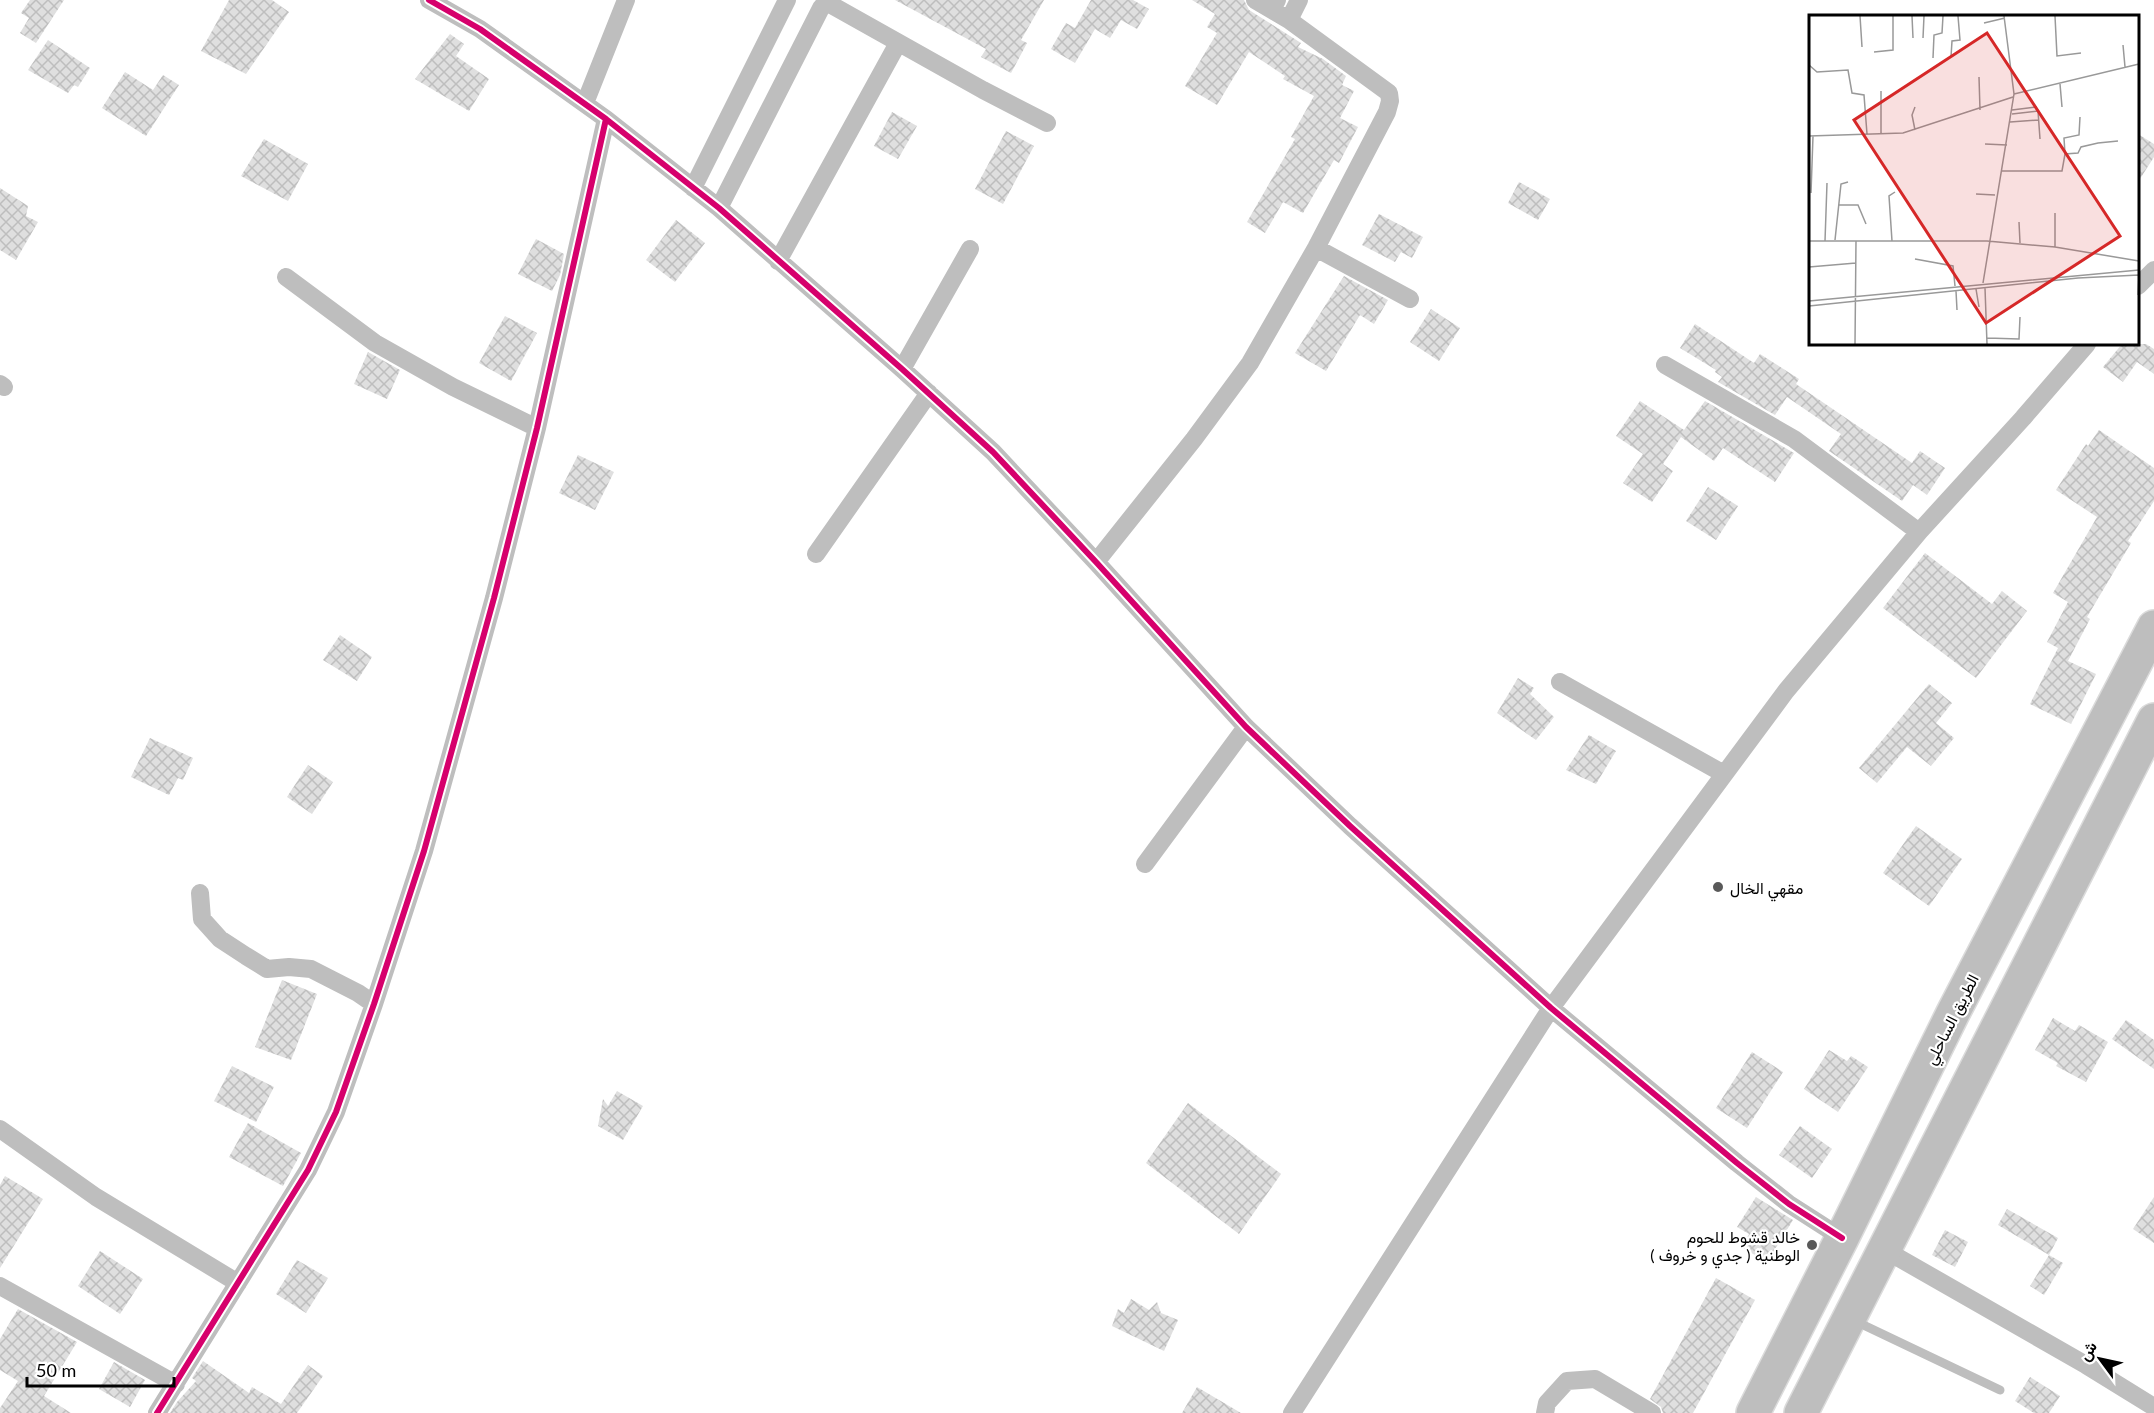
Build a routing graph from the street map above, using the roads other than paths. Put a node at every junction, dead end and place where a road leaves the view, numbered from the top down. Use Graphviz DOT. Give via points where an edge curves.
graph roads {
  1 [pos="429,0"];
  2 [pos="626,0"];
  3 [pos="787,0"];
  4 [pos="1255,0"];
  5 [pos="1299,0"];
  6 [pos="1274,5"];
  7 [pos="1289,20"];
  8 [pos="898,43"];
  9 [pos="585,103"];
  10 [pos="606,119"];
  11 [pos="1047,123"];
  12 [pos="693,188"];
  13 [pos="719,208"];
  14 [pos="1316,248"];
  15 [pos="970,249"];
  16 [pos="778,261"];
  17 [pos="2154,270"];
  18 [pos="286,277"];
  19 [pos="2139,285"];
  20 [pos="1410,299"];
  21 [pos="2085,345"];
  22 [pos="1665,365"];
  23 [pos="902,369"];
  24 [pos="929,393"];
  25 [pos="537,428"];
  26 [pos="1918,531"];
  27 [pos="816,554"];
  28 [pos="1096,562"];
  29 [pos="2154,627"];
  30 [pos="1560,682"];
  31 [pos="2154,720"];
  32 [pos="1246,727"];
  33 [pos="1724,774"];
  34 [pos="1145,864"];
  35 [pos="200,893"];
  36 [pos="374,1004"];
  37 [pos="1551,1008"];
  38 [pos="0,1129"];
  39 [pos="1842,1238"];
  40 [pos="1885,1250"];
  41 [pos="238,1283"];
  42 [pos="0,1286"];
  43 [pos="1850,1318"];
  44 [pos="176,1384"];
  45 [pos="2000,1390"];
  46 [pos="2154,1407"];
  47 [pos="157,1413"];
  48 [pos="1292,1413"];
  49 [pos="1545,1413"];
  50 [pos="1652,1413"];
  51 [pos="1753,1413"];
  52 [pos="1801,1413"];
  1 -- 9 [label="street" via="480,29"];
  2 -- 9 [label="street"];
  3 -- 12 [label="street"];
  4 -- 6 [label="street"];
  5 -- 7 [label="street"];
  6 -- 7 [label="street"];
  7 -- 14 [label="street" via="1389,93 1390,101"];
  8 -- 11 [label="street"];
  8 -- 13 [label="street" via="829,2 824,4"];
  8 -- 16 [label="street"];
  9 -- 10 [label="street"];
  10 -- 12 [label="street"];
  10 -- 25 [label="street"];
  12 -- 13 [label="street"];
  13 -- 16 [label="street"];
  14 -- 20 [label="street"];
  14 -- 28 [label="street" via="1250,363"];
  15 -- 23 [label="street"];
  16 -- 23 [label="street"];
  17 -- 19 [label="street"];
  18 -- 25 [label="street" via="384,349"];
  21 -- 26 [label="street"];
  22 -- 26 [label="street" via="1794,439"];
  23 -- 24 [label="street"];
  24 -- 27 [label="street"];
  24 -- 28 [label="street" via="993,452"];
  25 -- 36 [label="street" via="495,598 427,841"];
  26 -- 33 [label="street" via="1786,691"];
  28 -- 32 [label="street"];
  29 -- 39 [label="highway, الطريق الساحلي" via="1953,1013"];
  30 -- 33 [label="street"];
  31 -- 40 [label="highway"];
  32 -- 34 [label="street"];
  32 -- 37 [label="street"];
  33 -- 37 [label="street"];
  35 -- 36 [label="street" via="202,919 220,939 246,956 267,969 311,969"];
  36 -- 41 [label="street" via="336,1112 308,1170"];
  37 -- 39 [label="street" via="1737,1164"];
  37 -- 48 [label="street"];
  38 -- 41 [label="street" via="96,1197"];
  39 -- 51 [label="highway, الطريق الساحلي"];
  40 -- 43 [label="highway"];
  40 -- 46 [label="street"];
  41 -- 44 [label="street"];
  42 -- 44 [label="street"];
  43 -- 45 [label="lane"];
  43 -- 52 [label="highway"];
  44 -- 47 [label="street"];
  49 -- 50 [label="street" via="1547,1403 1567,1380 1595,1379"];
}
